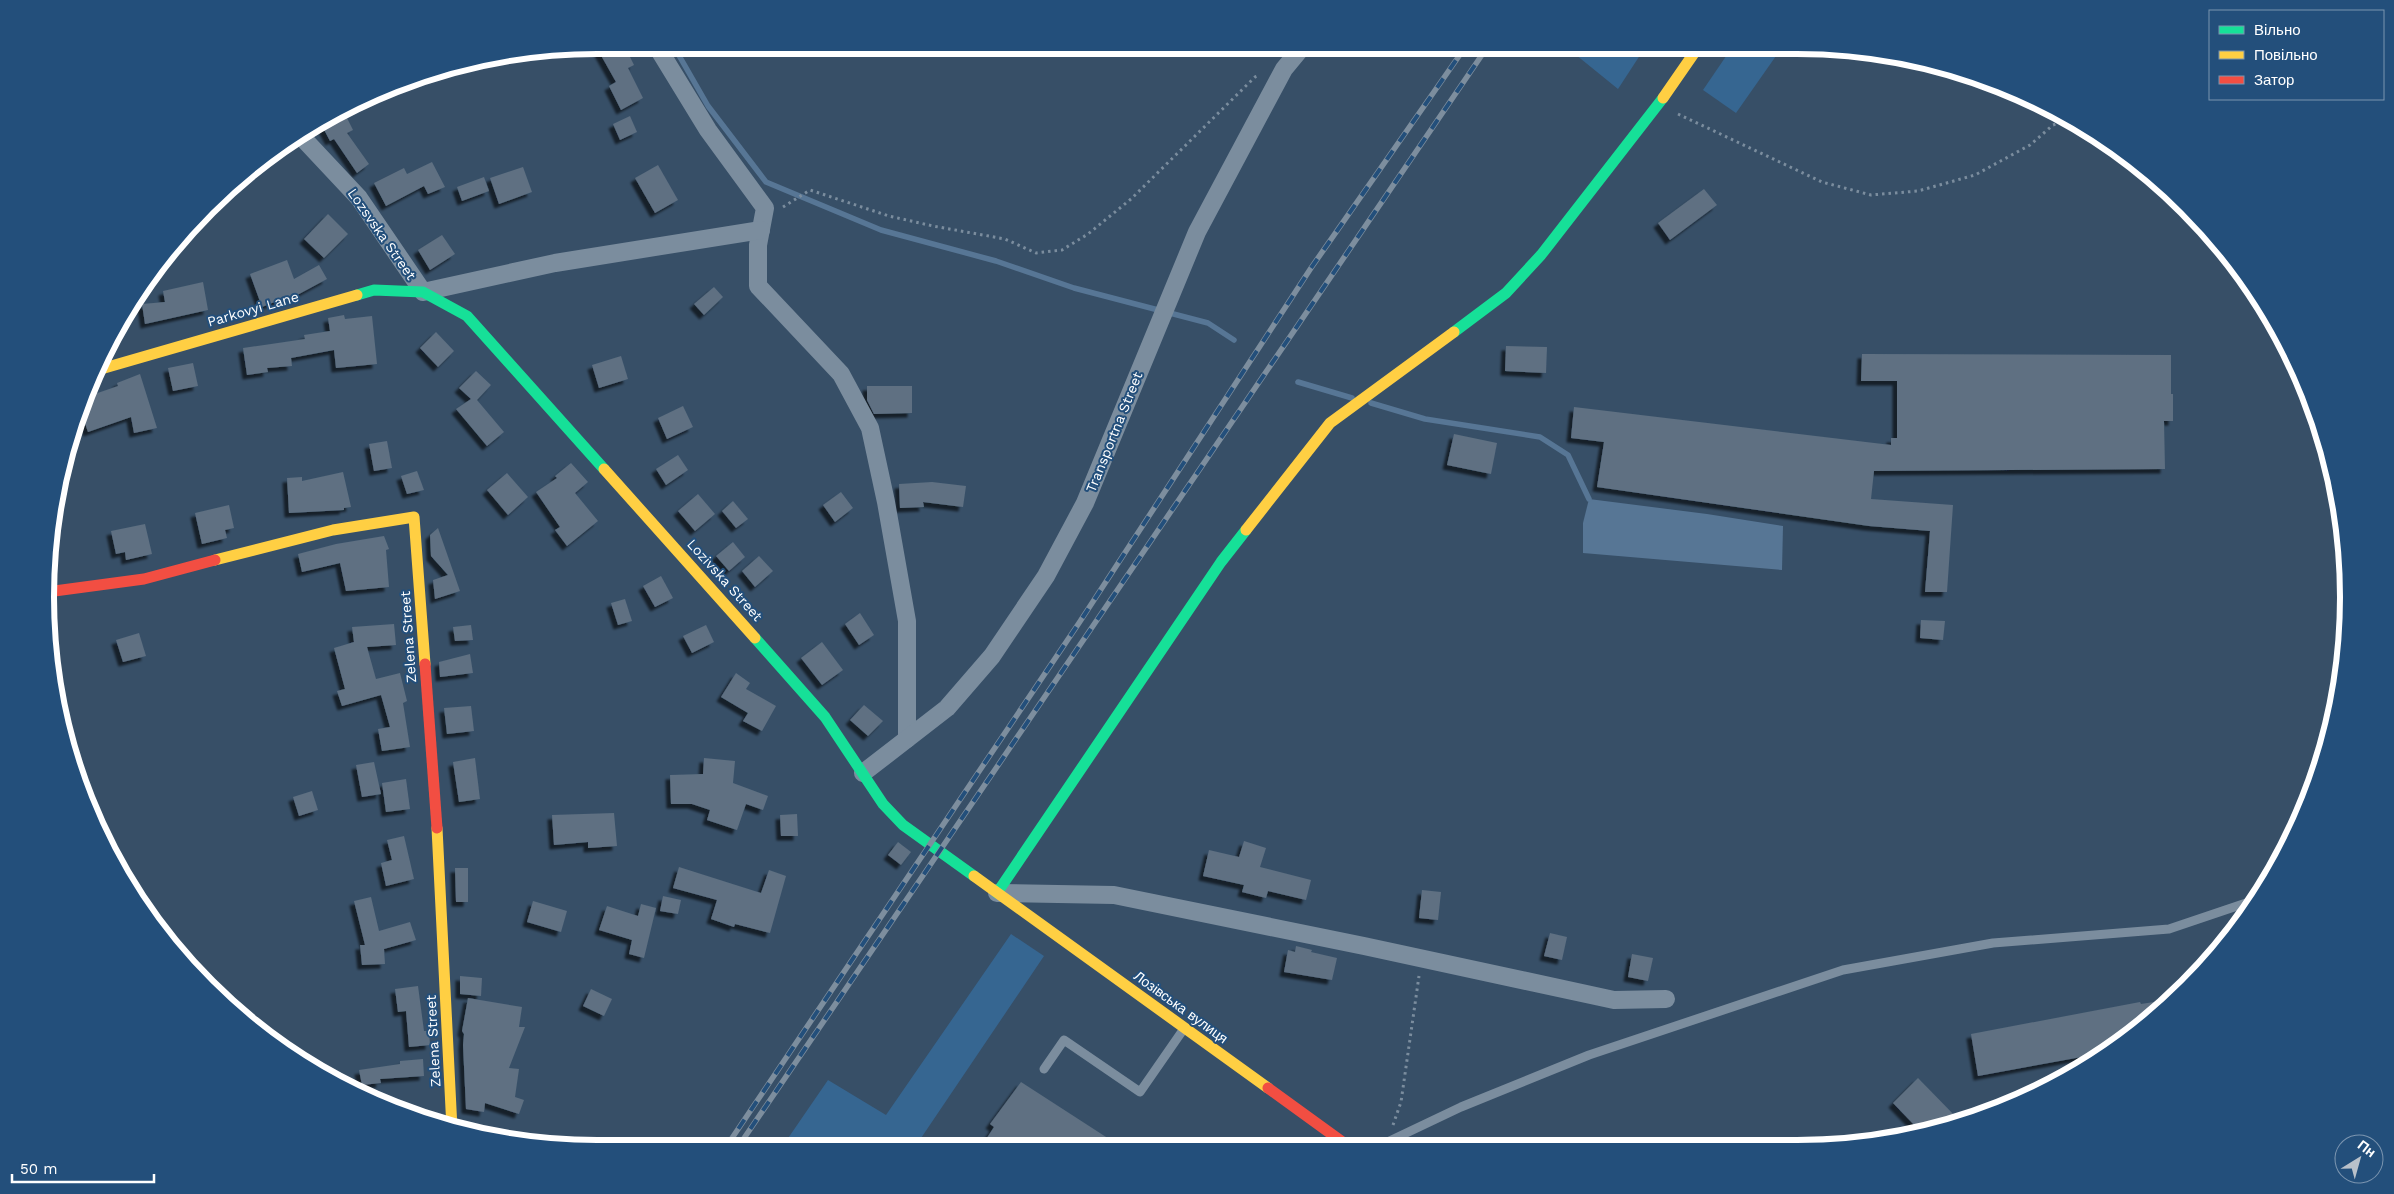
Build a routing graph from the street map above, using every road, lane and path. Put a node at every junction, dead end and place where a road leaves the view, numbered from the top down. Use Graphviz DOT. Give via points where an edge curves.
graph roads {
  1 [pos="662,54"];
  2 [pos="1296,54"];
  3 [pos="1693,54"];
  4 [pos="1264,73"];
  5 [pos="1658,105"];
  6 [pos="2060,122"];
  7 [pos="304,140"];
  8 [pos="763,223"];
  9 [pos="422,292"];
  10 [pos="105,368"];
  11 [pos="54,591"];
  12 [pos="907,739"];
  13 [pos="863,773"];
  14 [pos="997,892"];
  15 [pos="2246,903"];
  16 [pos="1422,958"];
  17 [pos="1666,999"];
  18 [pos="1184,1027"];
  19 [pos="1044,1069"];
  20 [pos="452,1121"];
  21 [pos="1340,1140"];
  22 [pos="1385,1140"];
  23 [pos="1391,1140"];
  1 -- 8 [label="street" via="708,130 765,208"];
  2 -- 12 [label="street, Transportna Street" via="1284,69 1197,232 1085,503 1046,576 992,656 947,708"];
  3 -- 5 [label="main road"];
  4 -- 8 [label="path" via="1255,77 1131,199 1088,234 1062,250 1036,253 1005,239 898,218 810,190"];
  5 -- 6 [label="path" via="1822,182 1870,195 1918,191 1975,176 2030,145 2052,125"];
  5 -- 14 [label="main road" via="1541,255 1506,293 1330,423 1221,562"];
  7 -- 9 [label="street, Lozsvska Street" via="359,198"];
  8 -- 9 [label="street"];
  8 -- 12 [label="street" via="758,245 758,286 841,374 870,428 907,621"];
  9 -- 10 [label="main road, Parkovyi Lane" via="374,290"];
  9 -- 13 [label="main road, Lozivska Street" via="467,316 826,717"];
  11 -- 20 [label="main road, Zelena Street" via="144,579 333,530 414,517 441,880"];
  12 -- 13 [label="street, Transportna Street"];
  13 -- 14 [label="main road, Lozivska Street" via="883,804 903,825"];
  14 -- 16 [label="street" via="1114,895"];
  14 -- 18 [label="main road, Лозівська вулиця"];
  15 -- 23 [label="lane" via="2169,929 1993,943 1843,970 1589,1055 1461,1107"];
  16 -- 17 [label="street" via="1614,1000"];
  16 -- 22 [label="path" via="1401,1102"];
  18 -- 19 [label="lane" via="1140,1092 1064,1040"];
  18 -- 21 [label="main road, Лозівська вулиця"];
}
